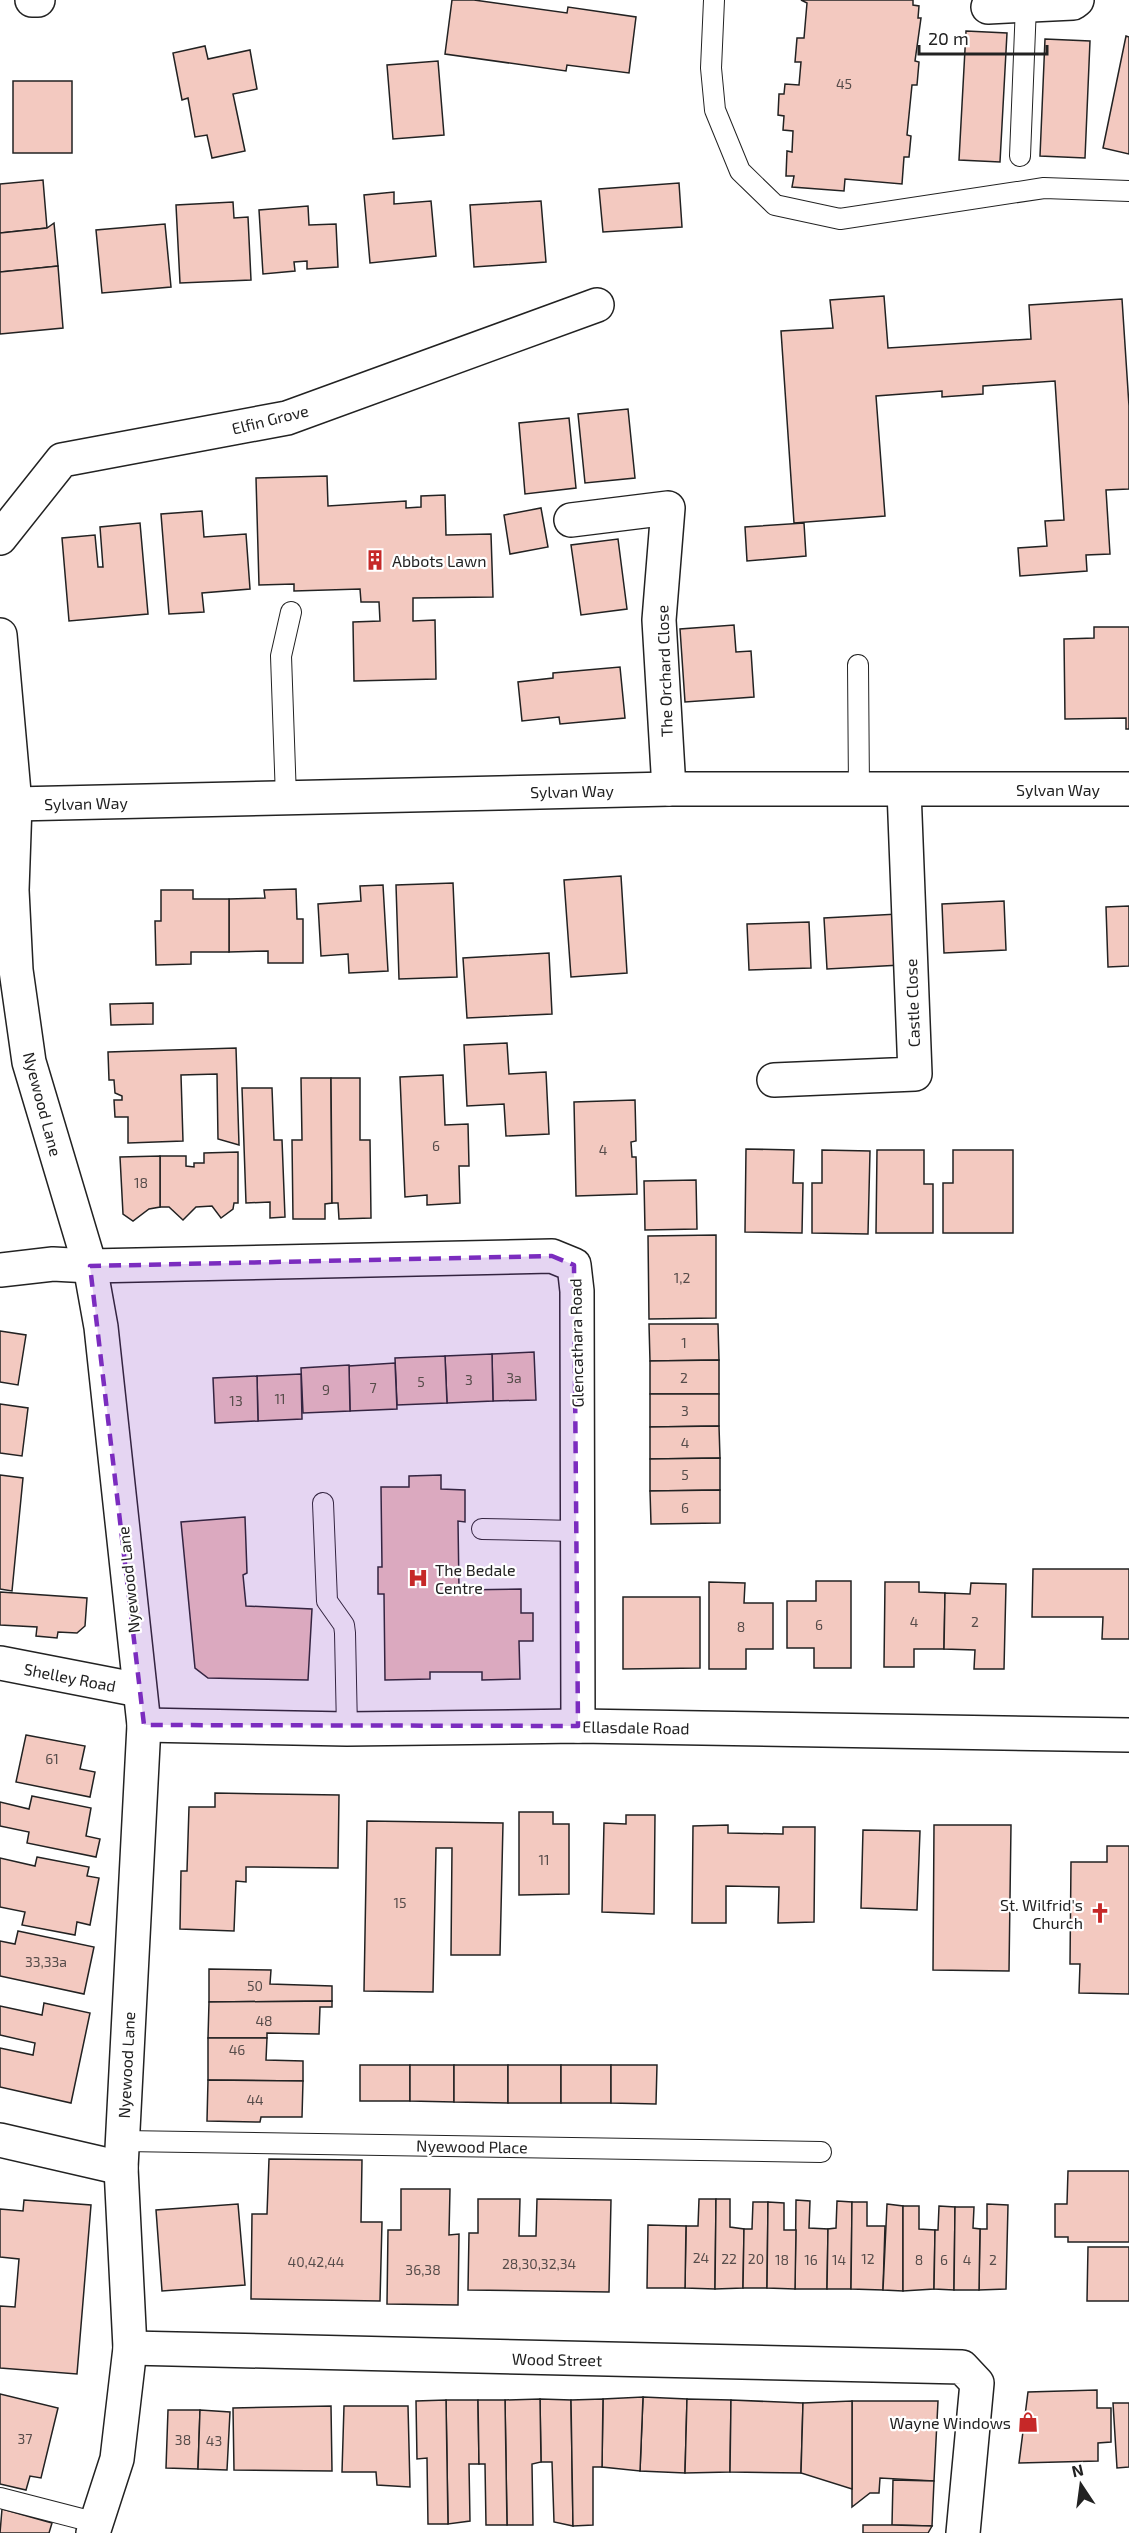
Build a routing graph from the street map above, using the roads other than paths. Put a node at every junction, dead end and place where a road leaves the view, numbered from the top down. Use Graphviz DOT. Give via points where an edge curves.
graph roads {
  1 [pos="32,0"];
  2 [pos="38,0"];
  3 [pos="714,0"];
  4 [pos="1077,0"];
  5 [pos="1026,5"];
  6 [pos="988,7"];
  7 [pos="1020,156"];
  8 [pos="1129,191"];
  9 [pos="597,304"];
  10 [pos="571,520"];
  11 [pos="0,538"];
  12 [pos="291,612"];
  13 [pos="0,634"];
  14 [pos="858,665"];
  15 [pos="669,789"];
  16 [pos="1129,789"];
  17 [pos="859,790"];
  18 [pos="904,790"];
  19 [pos="286,798"];
  20 [pos="15,804"];
  21 [pos="8,970"];
  22 [pos="774,1080"];
  23 [pos="90,1266"];
  24 [pos="0,1270"];
  25 [pos="324,1503"];
  26 [pos="482,1529"];
  27 [pos="576,1531"];
  28 [pos="0,1663"];
  29 [pos="139,1690"];
  30 [pos="144,1725"];
  31 [pos="578,1726"];
  32 [pos="347,1729"];
  33 [pos="1129,1735"];
  34 [pos="0,2140"];
  35 [pos="821,2151"];
  36 [pos="122,2154"];
  37 [pos="130,2348"];
  38 [pos="0,2498"];
  39 [pos="95,2528"];
  40 [pos="963,2533"];
  1 -- 2 [label="street"];
  3 -- 8 [label="lane" via="711,68 715,110 740,171 775,205 840,219 1044,188"];
  4 -- 5 [label="street"];
  5 -- 6 [label="street"];
  5 -- 7 [label="lane"];
  9 -- 11 [label="street, Elfin Grove" via="287,418 62,460"];
  10 -- 15 [label="street, The Orchard Close" via="668,508 659,620"];
  12 -- 19 [label="lane" via="281,656"];
  13 -- 20 [label="street, Nyewood Lane"];
  14 -- 17 [label="lane"];
  15 -- 17 [label="street, Sylvan Way"];
  15 -- 19 [label="street, Sylvan Way"];
  16 -- 18 [label="street, Sylvan Way"];
  17 -- 18 [label="street, Sylvan Way"];
  18 -- 22 [label="street, Castle Close" via="915,1074"];
  19 -- 20 [label="street, Sylvan Way"];
  20 -- 21 [label="street, Nyewood Lane"];
  21 -- 23 [label="street, Nyewood Lane" via="29,1062"];
  23 -- 24 [label="street" via="52,1264"];
  23 -- 27 [label="street, Glencathara Road" via="552,1256 574,1265"];
  23 -- 29 [label="street, Nyewood Lane" via="101,1327"];
  25 -- 32 [label="lane" via="327,1601 344,1625 345,1633"];
  26 -- 27 [label="lane"];
  27 -- 31 [label="street, Glencathara Road"];
  28 -- 29 [label="street, Shelley Road"];
  29 -- 30 [label="street, Nyewood Lane"];
  30 -- 32 [label="street, Ellasdale Road"];
  30 -- 36 [label="street, Nyewood Lane"];
  31 -- 32 [label="street, Ellasdale Road"];
  31 -- 33 [label="street, Ellasdale Road"];
  34 -- 36 [label="street"];
  35 -- 36 [label="lane, Nyewood Place"];
  36 -- 37 [label="street, Nyewood Lane"];
  37 -- 39 [label="street, Nyewood Lane" via="117,2459"];
  37 -- 40 [label="street, Wood Street" via="962,2367 977,2383"];
  38 -- 39 [label="lane"];
}
